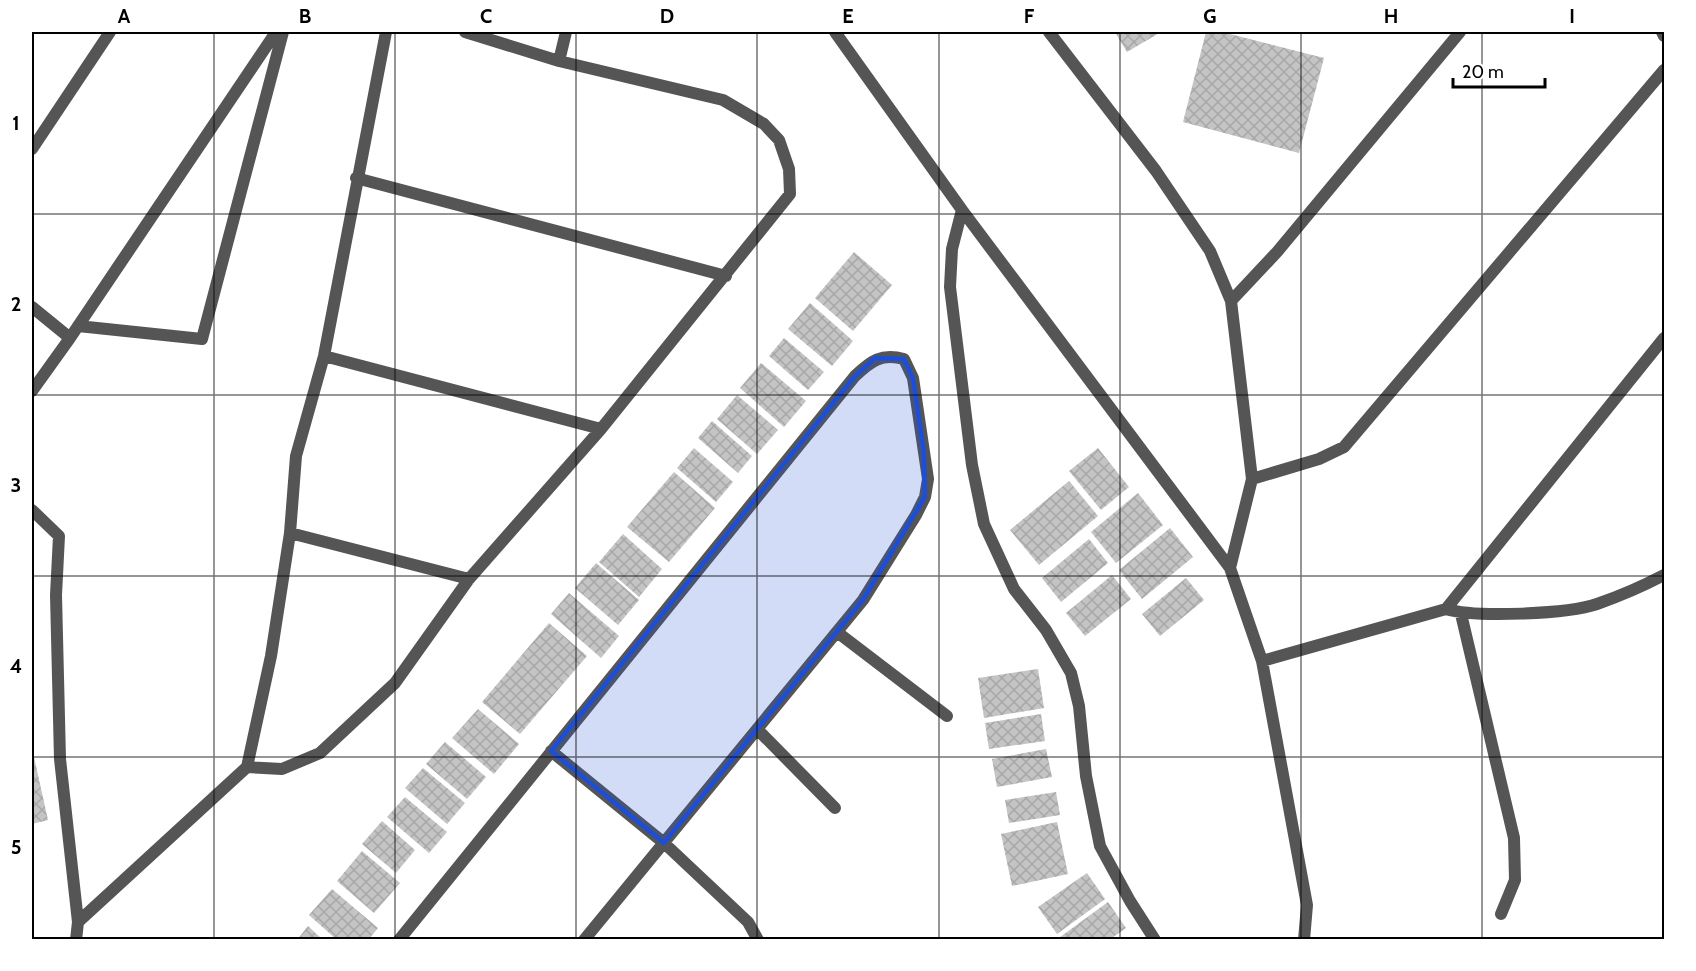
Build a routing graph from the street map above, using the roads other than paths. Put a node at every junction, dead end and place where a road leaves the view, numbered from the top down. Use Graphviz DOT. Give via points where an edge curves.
graph roads {
  1 [pos="110,32"];
  2 [pos="276,32"];
  3 [pos="283,32"];
  4 [pos="386,32"];
  5 [pos="465,32"];
  6 [pos="566,32"];
  7 [pos="835,32"];
  8 [pos="1049,32"];
  9 [pos="1662,32"];
  10 [pos="1457,33"];
  11 [pos="1665,36"];
  12 [pos="559,61"];
  13 [pos="1665,70"];
  14 [pos="32,149"];
  15 [pos="356,178"];
  16 [pos="962,210"];
  17 [pos="726,276"];
  18 [pos="1231,301"];
  19 [pos="32,307"];
  20 [pos="78,326"];
  21 [pos="70,338"];
  22 [pos="1665,338"];
  23 [pos="324,356"];
  24 [pos="32,391"];
  25 [pos="601,429"];
  26 [pos="1252,479"];
  27 [pos="32,510"];
  28 [pos="290,533"];
  29 [pos="1230,568"];
  30 [pos="1665,575"];
  31 [pos="469,579"];
  32 [pos="1446,609"];
  33 [pos="1461,614"];
  34 [pos="837,632"];
  35 [pos="1262,661"];
  36 [pos="948,716"];
  37 [pos="757,729"];
  38 [pos="551,751"];
  39 [pos="247,767"];
  40 [pos="835,808"];
  41 [pos="664,843"];
  42 [pos="1501,914"];
  43 [pos="78,922"];
  44 [pos="76,939"];
  45 [pos="399,939"];
  46 [pos="584,939"];
  47 [pos="758,939"];
  48 [pos="1155,939"];
  49 [pos="1304,939"];
  1 -- 14 [label="street"];
  2 -- 20 [label="street"];
  3 -- 20 [label="street" via="202,339"];
  4 -- 15 [label="street"];
  5 -- 12 [label="street"];
  6 -- 12 [label="street"];
  7 -- 16 [label="street"];
  8 -- 18 [label="street" via="1162,180 1210,251"];
  9 -- 11 [label="street"];
  10 -- 18 [label="street"];
  12 -- 17 [label="street" via="723,100 764,124 779,140 789,169 790,194"];
  13 -- 26 [label="street" via="1344,447 1319,459"];
  15 -- 17 [label="street"];
  15 -- 23 [label="street"];
  16 -- 29 [label="street"];
  16 -- 48 [label="street" via="952,249 950,287 972,465 984,524 1014,589 1046,630 1071,672 1100,846"];
  17 -- 25 [label="street"];
  18 -- 26 [label="street"];
  19 -- 21 [label="street"];
  20 -- 21 [label="street"];
  21 -- 24 [label="street"];
  22 -- 32 [label="street"];
  23 -- 25 [label="street"];
  23 -- 28 [label="street" via="296,456"];
  25 -- 31 [label="street"];
  26 -- 29 [label="street"];
  27 -- 43 [label="street" via="59,536 56,595 60,759"];
  28 -- 31 [label="street"];
  28 -- 39 [label="street" via="271,656"];
  29 -- 35 [label="street"];
  30 -- 33 [label="street" via="1595,605"];
  31 -- 39 [label="street" via="395,683 320,753 282,770"];
  32 -- 33 [label="street"];
  32 -- 35 [label="street"];
  33 -- 42 [label="street" via="1514,838 1515,880"];
  34 -- 36 [label="street"];
  34 -- 37 [label="street"];
  34 -- 38 [label="street" via="862,600 925,497 928,479 913,378 904,359 891,356 875,358 855,376"];
  35 -- 49 [label="street" via="1306,905"];
  37 -- 40 [label="street"];
  37 -- 41 [label="street"];
  38 -- 41 [label="street"];
  38 -- 45 [label="street"];
  39 -- 43 [label="street"];
  41 -- 46 [label="street"];
  41 -- 47 [label="street" via="748,921"];
  43 -- 44 [label="street"];
}
